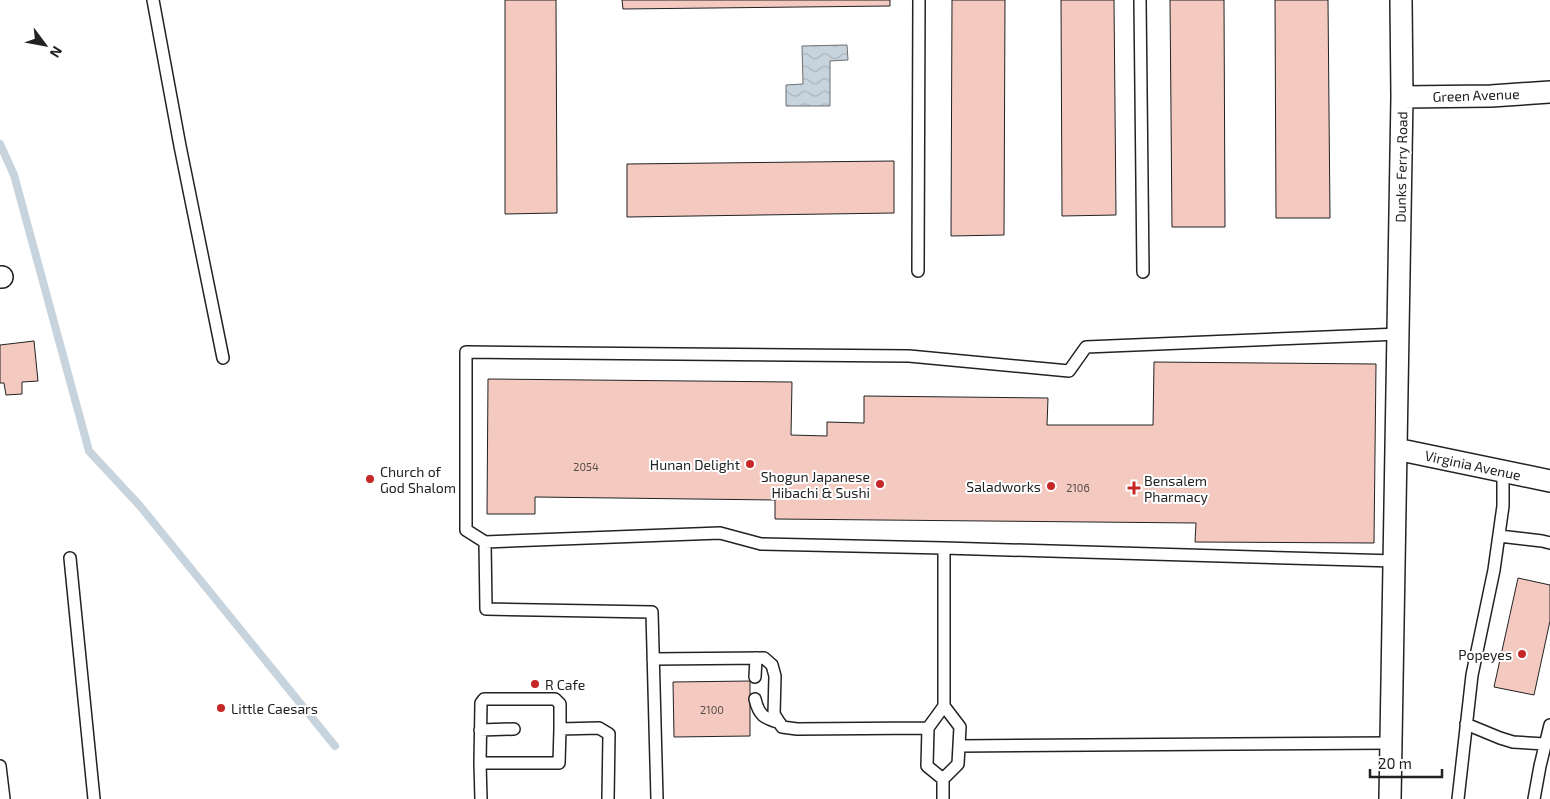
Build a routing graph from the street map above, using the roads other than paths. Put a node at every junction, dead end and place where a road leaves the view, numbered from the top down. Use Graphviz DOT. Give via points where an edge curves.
graph roads {
  1 [pos="153,0"];
  2 [pos="919,0"];
  3 [pos="1140,0"];
  4 [pos="1401,0"];
  5 [pos="1550,92"];
  6 [pos="1402,97"];
  7 [pos="918,271"];
  8 [pos="1143,272"];
  9 [pos="1399,334"];
  10 [pos="224,358"];
  11 [pos="1396,449"];
  12 [pos="1503,471"];
  13 [pos="1550,481"];
  14 [pos="1499,536"];
  15 [pos="485,542"];
  16 [pos="1550,543"];
  17 [pos="944,548"];
  18 [pos="70,558"];
  19 [pos="1394,561"];
  20 [pos="756,658"];
  21 [pos="653,659"];
  22 [pos="755,678"];
  23 [pos="755,699"];
  24 [pos="944,706"];
  25 [pos="780,722"];
  26 [pos="1466,724"];
  27 [pos="1550,725"];
  28 [pos="560,728"];
  29 [pos="928,728"];
  30 [pos="514,729"];
  31 [pos="480,730"];
  32 [pos="1391,743"];
  33 [pos="1545,744"];
  34 [pos="959,746"];
  35 [pos="480,763"];
  36 [pos="0,766"];
  37 [pos="943,779"];
  38 [pos="4,799"];
  39 [pos="94,799"];
  40 [pos="481,799"];
  41 [pos="608,799"];
  42 [pos="657,799"];
  43 [pos="942,799"];
  44 [pos="1390,799"];
  45 [pos="1458,799"];
  46 [pos="1534,799"];
  1 -- 10 [label="lane"];
  2 -- 7 [label="lane"];
  3 -- 8 [label="lane"];
  4 -- 6 [label="street, Dunks Ferry Road"];
  5 -- 6 [label="street, Green Avenue"];
  6 -- 9 [label="street, Dunks Ferry Road"];
  9 -- 11 [label="street, Dunks Ferry Road"];
  9 -- 15 [label="lane" via="1086,347 1069,371 909,356 466,352 466,530"];
  11 -- 12 [label="street, Virginia Avenue"];
  11 -- 19 [label="street, Dunks Ferry Road"];
  12 -- 13 [label="street, Virginia Avenue"];
  12 -- 14 [label="lane"];
  14 -- 16 [label="lane"];
  14 -- 26 [label="lane" via="1472,675"];
  15 -- 17 [label="lane" via="720,533 761,544"];
  15 -- 21 [label="lane" via="486,609 652,612"];
  17 -- 19 [label="lane"];
  17 -- 24 [label="lane"];
  18 -- 39 [label="lane"];
  19 -- 32 [label="street, Dunks Ferry Road"];
  20 -- 21 [label="lane"];
  20 -- 22 [label="lane"];
  20 -- 25 [label="lane" via="764,658 772,665 775,676 774,714"];
  21 -- 42 [label="lane"];
  23 -- 25 [label="lane" via="758,712 767,719"];
  24 -- 29 [label="lane"];
  24 -- 34 [label="lane" via="960,727"];
  25 -- 29 [label="lane" via="782,727 797,730"];
  26 -- 33 [label="lane" via="1513,742"];
  26 -- 45 [label="lane"];
  27 -- 33 [label="lane"];
  28 -- 31 [label="lane" via="560,704 555,698 484,699"];
  28 -- 35 [label="lane" via="559,763"];
  28 -- 41 [label="lane" via="599,728 609,734"];
  29 -- 37 [label="lane" via="927,766"];
  30 -- 31 [label="lane"];
  31 -- 35 [label="lane"];
  32 -- 34 [label="lane"];
  32 -- 44 [label="street, Dunks Ferry Road"];
  33 -- 46 [label="lane"];
  34 -- 37 [label="lane" via="958,764"];
  35 -- 40 [label="lane"];
  36 -- 38 [label="lane"];
  37 -- 43 [label="lane"];
}
